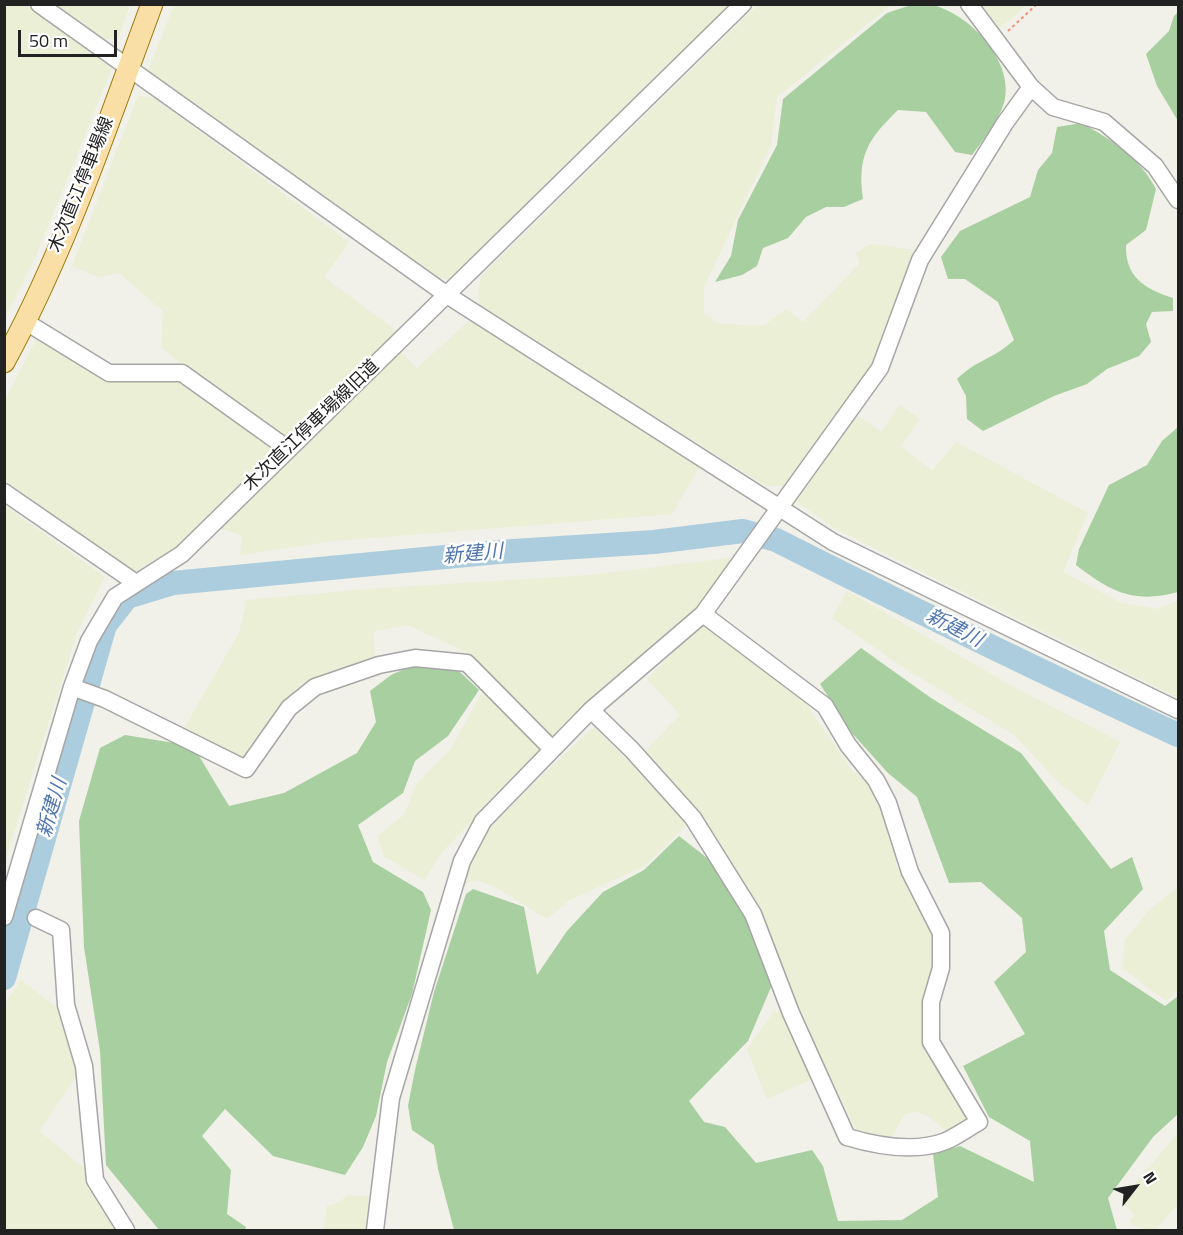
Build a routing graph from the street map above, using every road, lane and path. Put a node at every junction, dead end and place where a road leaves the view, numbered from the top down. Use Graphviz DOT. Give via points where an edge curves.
graph roads {
  1 [pos="39,4"];
  2 [pos="152,4"];
  3 [pos="743,4"];
  4 [pos="969,4"];
  5 [pos="1037,4"];
  6 [pos="997,41"];
  7 [pos="128,68"];
  8 [pos="1031,87"];
  9 [pos="1179,200"];
  10 [pos="447,295"];
  11 [pos="26,322"];
  12 [pos="4,362"];
  13 [pos="288,449"];
  14 [pos="4,492"];
  15 [pos="777,513"];
  16 [pos="136,583"];
  17 [pos="703,614"];
  18 [pos="72,687"];
  19 [pos="591,710"];
  20 [pos="1179,710"];
  21 [pos="552,749"];
  22 [pos="4,917"];
  23 [pos="36,918"];
  24 [pos="126,1230"];
  25 [pos="375,1230"];
  1 -- 7 [label="street"];
  2 -- 7 [label="main road, 木次直江停車場線"];
  3 -- 10 [label="street, 木次直江停車場線旧道"];
  4 -- 6 [label="street"];
  5 -- 6 [label="path"];
  6 -- 8 [label="street"];
  7 -- 10 [label="street"];
  7 -- 11 [label="main road, 木次直江停車場線"];
  8 -- 9 [label="street" via="1053,108 1104,122 1155,166"];
  8 -- 15 [label="street" via="920,260 880,368"];
  10 -- 13 [label="street, 木次直江停車場線旧道"];
  10 -- 15 [label="street"];
  11 -- 12 [label="main road, 木次直江停車場線"];
  11 -- 13 [label="street" via="109,373 182,373"];
  13 -- 16 [label="street, 木次直江停車場線旧道" via="182,554"];
  14 -- 16 [label="street"];
  15 -- 17 [label="street"];
  15 -- 20 [label="street"];
  16 -- 18 [label="street, 木次直江停車場線旧道" via="115,597 103,614"];
  17 -- 19 [label="street"];
  17 -- 19 [label="street" via="825,706 848,745 876,780 888,803 910,872 941,933 941,968 931,1002 931,1042 979,1122 945,1141 916,1147 874,1145 847,1137 742,894 693,818"];
  18 -- 21 [label="street" via="105,699 246,769 289,708 315,687 379,665 415,658 467,663"];
  18 -- 22 [label="street, 木次直江停車場線旧道"];
  19 -- 21 [label="street"];
  21 -- 25 [label="street" via="483,821 462,861 391,1098"];
  23 -- 24 [label="street" via="61,930 66,1005 84,1066 95,1180"];
}
